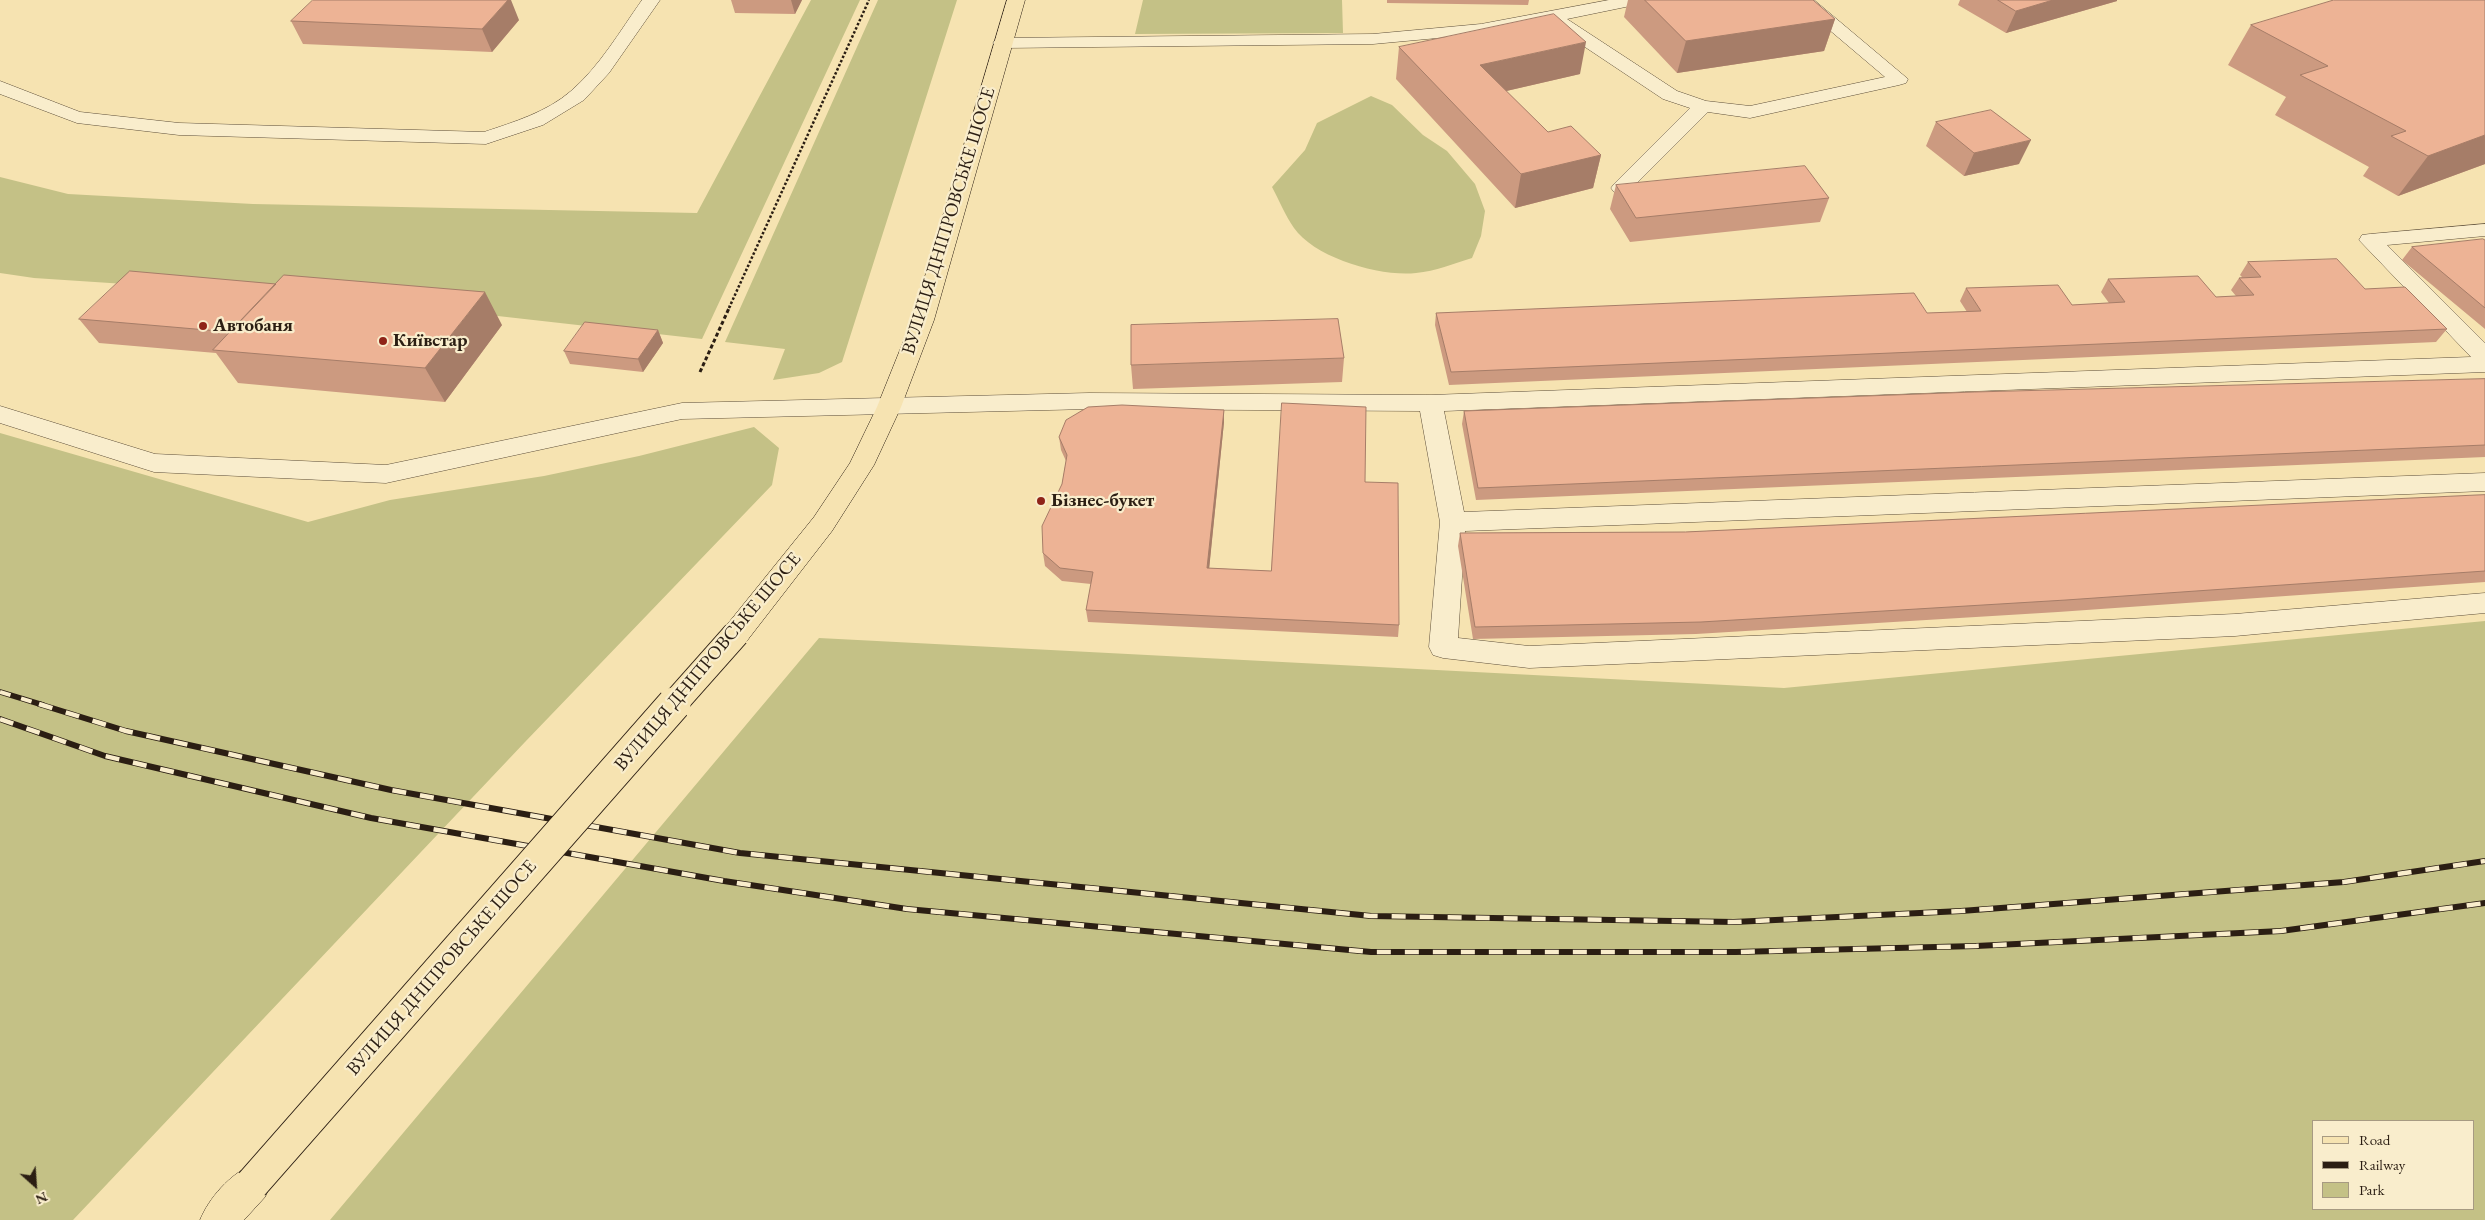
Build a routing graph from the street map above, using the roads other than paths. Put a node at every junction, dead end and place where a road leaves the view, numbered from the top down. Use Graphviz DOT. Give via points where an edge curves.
graph roads {
  1 [pos="651,0"];
  2 [pos="1016,0"];
  3 [pos="1634,0"];
  4 [pos="1803,0"];
  5 [pos="1591,4"];
  6 [pos="1552,18"];
  7 [pos="1002,43"];
  8 [pos="0,87"];
  9 [pos="1703,106"];
  10 [pos="1622,188"];
  11 [pos="2485,230"];
  12 [pos="2485,357"];
  13 [pos="2485,364"];
  14 [pos="1431,403"];
  15 [pos="889,407"];
  16 [pos="0,414"];
  17 [pos="2485,482"];
  18 [pos="1453,522"];
  19 [pos="2485,603"];
  20 [pos="220,1220"];
  1 -- 8 [label="lane" via="602,69 577,96 536,122 486,138 180,130 77,117"];
  2 -- 7 [label="main road, ВУЛИЦЯ ДНІПРОВСЬКЕ ШОСЕ"];
  3 -- 5 [label="lane"];
  4 -- 9 [label="lane" via="1899,79 1750,112"];
  5 -- 6 [label="lane"];
  6 -- 7 [label="lane" via="1481,29 1373,39"];
  6 -- 9 [label="lane" via="1670,95"];
  7 -- 15 [label="main road, ВУЛИЦЯ ДНІПРОВСЬКЕ ШОСЕ" via="923,320"];
  9 -- 10 [label="lane"];
  11 -- 12 [label="lane" via="2370,240"];
  13 -- 14 [label="lane"];
  14 -- 15 [label="lane" via="1089,401"];
  14 -- 18 [label="lane"];
  15 -- 16 [label="lane" via="682,411 386,474 154,463"];
  15 -- 20 [label="main road, ВУЛИЦЯ ДНІПРОВСЬКЕ ШОСЕ, bridge" via="861,465 823,524 736,634"];
  17 -- 18 [label="lane"];
  18 -- 19 [label="lane" via="1443,647 1528,657 2235,625"];
}
